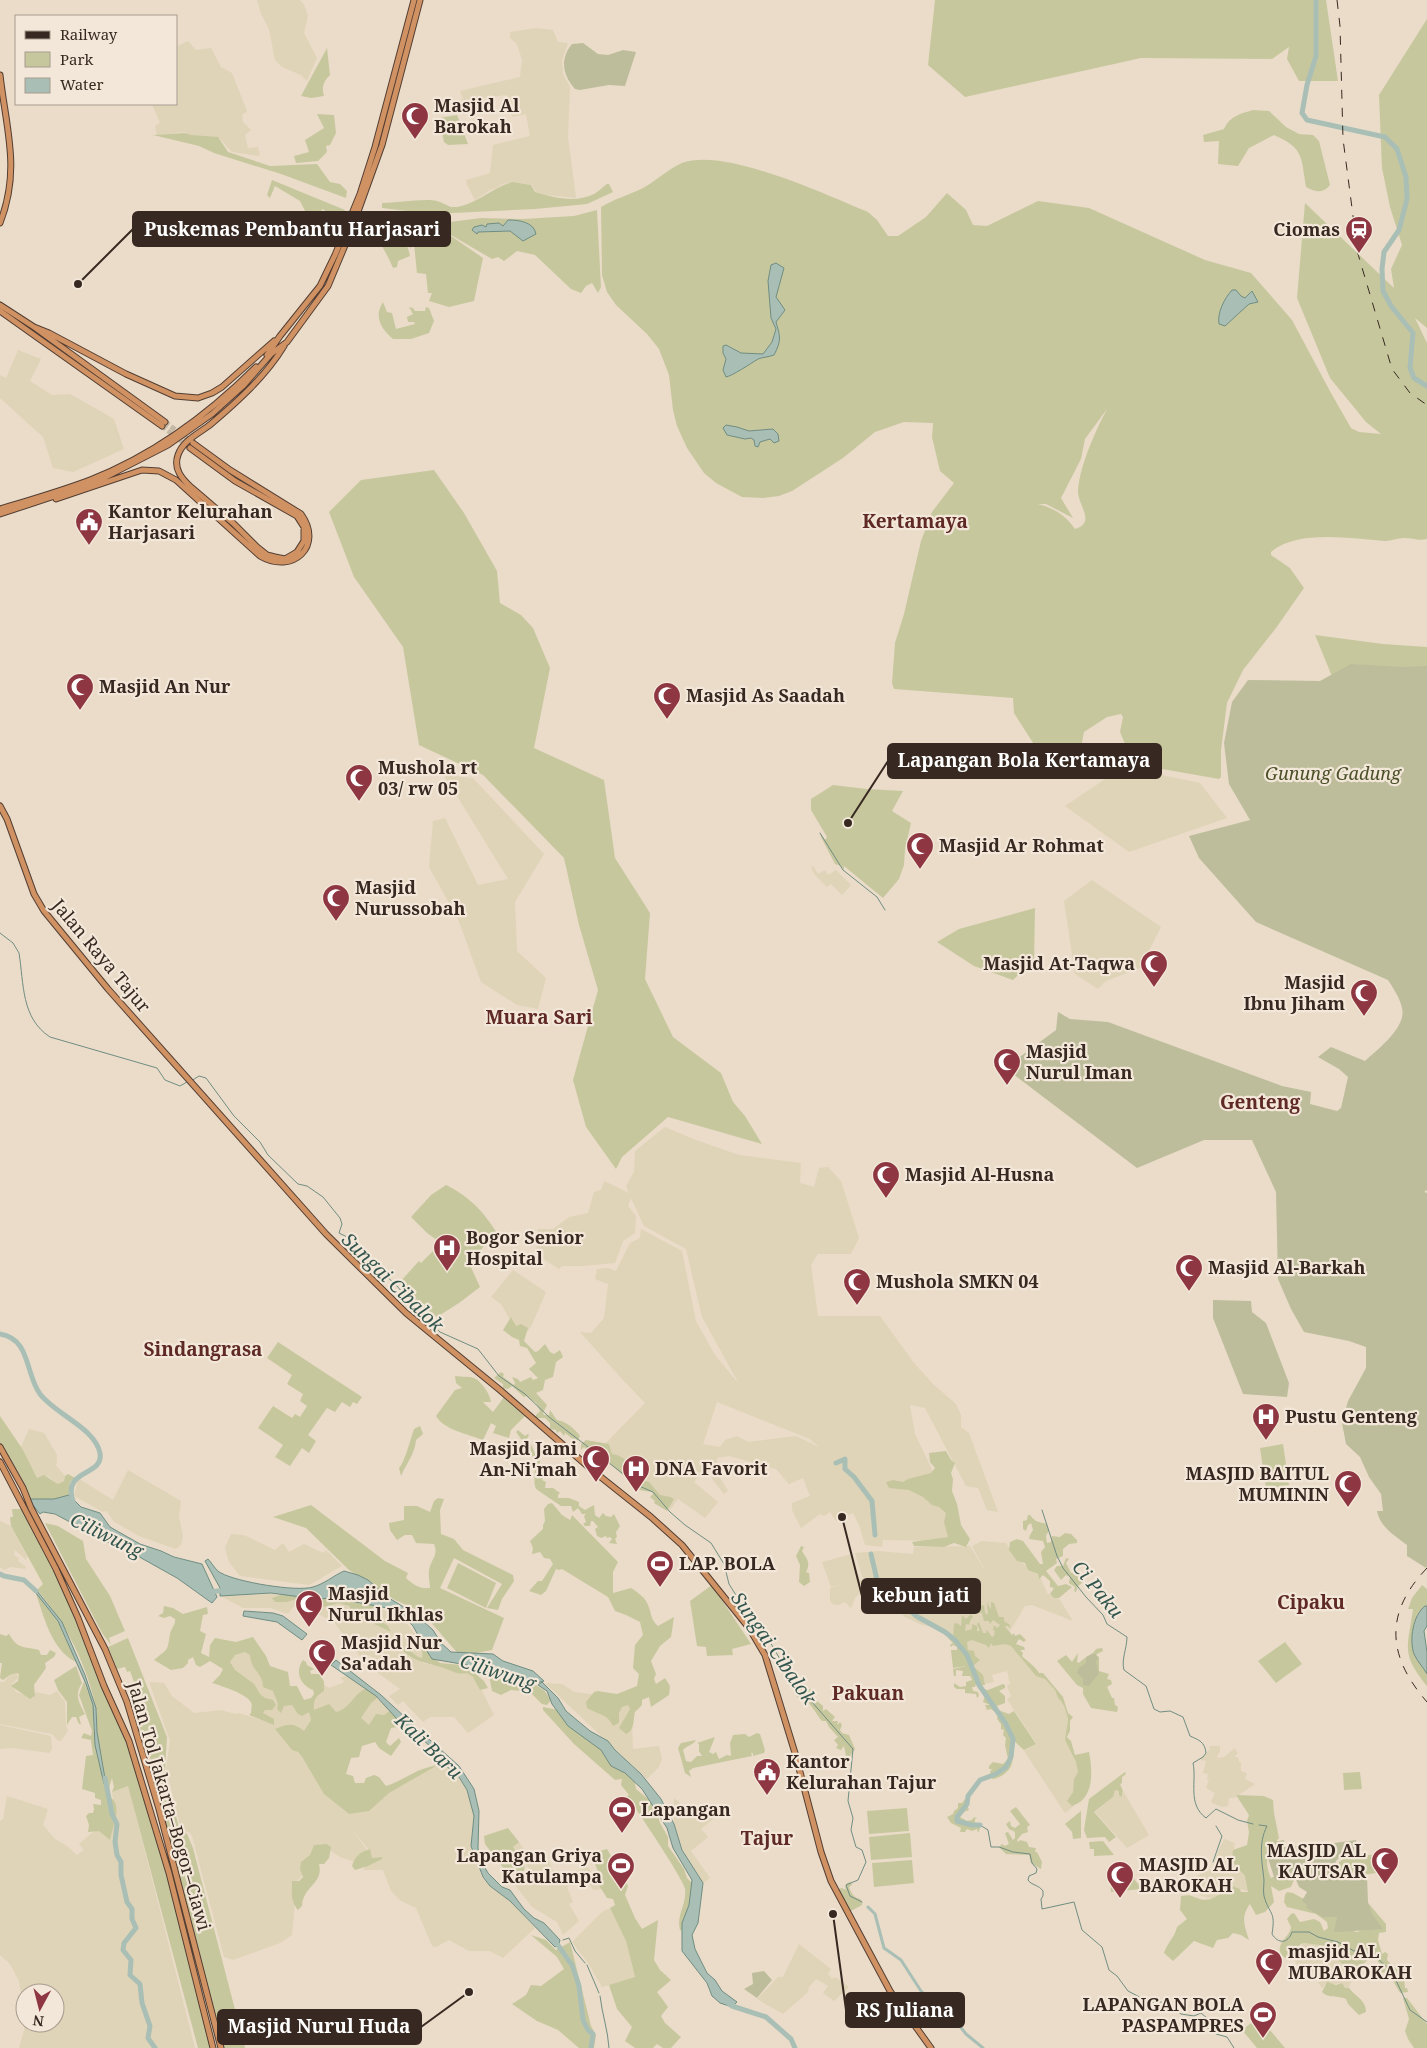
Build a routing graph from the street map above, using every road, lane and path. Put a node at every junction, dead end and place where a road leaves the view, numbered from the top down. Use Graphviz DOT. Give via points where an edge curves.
graph roads {
  1 [pos="414,0"];
  2 [pos="420,0"];
  3 [pos="0,75"];
  4 [pos="6,119"];
  5 [pos="0,216"];
  6 [pos="0,223"];
  7 [pos="349,230"];
  8 [pos="345,239"];
  9 [pos="0,305"];
  10 [pos="0,311"];
  11 [pos="34,327"];
  12 [pos="280,336"];
  13 [pos="287,342"];
  14 [pos="241,384"];
  15 [pos="203,418"];
  16 [pos="39,502"];
  17 [pos="0,509"];
  18 [pos="0,514"];
  19 [pos="0,806"];
  20 [pos="0,1447"];
  21 [pos="0,1462"];
  22 [pos="39,1528"];
  23 [pos="86,1614"];
  24 [pos="108,1647"];
  25 [pos="164,1818"];
  26 [pos="166,1838"];
  27 [pos="213,2048"];
  28 [pos="221,2048"];
  29 [pos="930,2048"];
  1 -- 7 [label="highway"];
  2 -- 7 [label="highway" via="382,145"];
  3 -- 4 [label="highway"];
  4 -- 5 [label="highway" via="9,168"];
  4 -- 6 [label="highway" via="12,169"];
  7 -- 8 [label="highway"];
  8 -- 12 [label="highway" via="320,286"];
  8 -- 13 [label="highway" via="328,286"];
  9 -- 11 [label="highway"];
  10 -- 11 [label="highway" via="163,424"];
  11 -- 12 [label="highway" via="175,396 198,398 212,393 236,376"];
  12 -- 14 [label="highway"];
  13 -- 14 [label="highway"];
  13 -- 16 [label="highway" via="277,359 249,388 180,450 176,464 180,476 267,555 285,558 297,552 304,541 301,520 235,481 191,445 301,514 309,533 307,545 300,556 283,563 260,556 176,480 159,471 142,470 71,496"];
  14 -- 15 [label="highway"];
  15 -- 16 [label="highway" via="168,445 119,472"];
  15 -- 17 [label="highway" via="152,449 91,479"];
  16 -- 18 [label="highway"];
  19 -- 29 [label="highway, Jalan Raya Tajur" via="32,889 44,911 96,975 351,1260 406,1313 682,1545 757,1638 795,1752 820,1852 831,1881 890,1991"];
  20 -- 22 [label="highway, Jalan Tol Jakarta–Bogor–Ciawi" via="20,1482"];
  21 -- 22 [label="highway, Jalan Tol Jakarta–Bogor–Ciawi"];
  22 -- 23 [label="highway, Jalan Tol Jakarta–Bogor–Ciawi"];
  22 -- 27 [label="highway, Jalan Tol Jakarta–Bogor–Ciawi" via="129,1741 169,1873"];
  23 -- 24 [label="highway"];
  23 -- 26 [label="highway, Jalan Tol Jakarta–Bogor–Ciawi" via="127,1702"];
  25 -- 26 [label="highway"];
  26 -- 28 [label="highway, Jalan Tol Jakarta–Bogor–Ciawi"];
}
